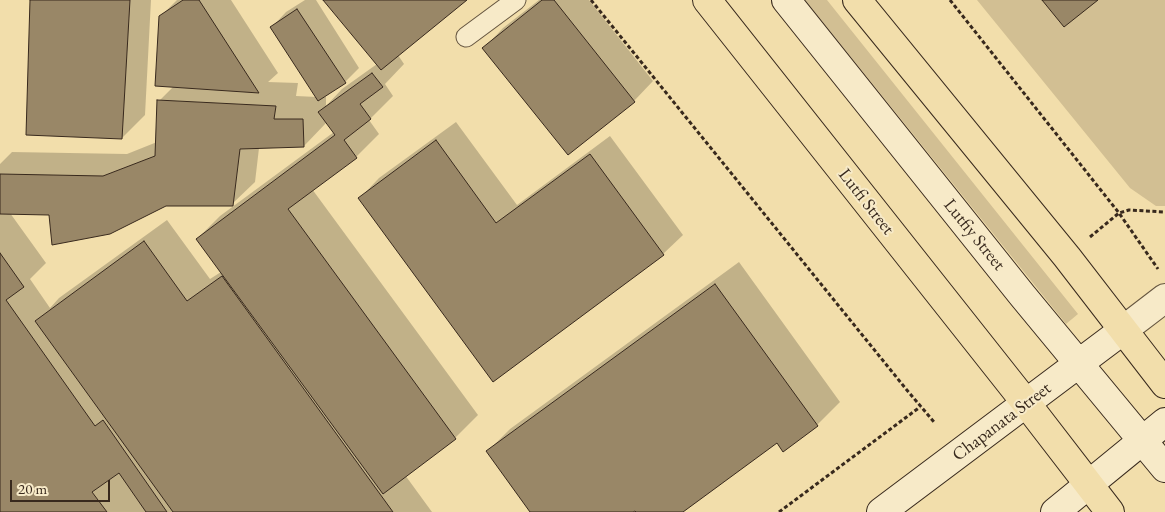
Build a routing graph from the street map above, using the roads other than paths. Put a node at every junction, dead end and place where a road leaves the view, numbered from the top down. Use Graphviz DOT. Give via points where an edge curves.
graph roads {
  1 [pos="516,0"];
  2 [pos="707,0"];
  3 [pos="786,0"];
  4 [pos="857,0"];
  5 [pos="466,38"];
  6 [pos="1163,286"];
  7 [pos="1122,331"];
  8 [pos="1078,364"];
  9 [pos="1165,384"];
  10 [pos="1026,404"];
  11 [pos="1165,422"];
  12 [pos="1142,440"];
  13 [pos="1165,468"];
  14 [pos="1089,484"];
  15 [pos="881,512"];
  16 [pos="1055,512"];
  17 [pos="1110,512"];
  1 -- 5 [label="lane"];
  2 -- 10 [label="main road, Lutfi Street"];
  3 -- 8 [label="main road, Lutfiy Street"];
  4 -- 7 [label="main road" via="1067,257"];
  6 -- 7 [label="main road, Chapanata Street"];
  7 -- 8 [label="main road, Chapanata Street"];
  7 -- 9 [label="main road"];
  8 -- 10 [label="main road, Chapanata Street"];
  8 -- 12 [label="main road, Lutfiy Street"];
  10 -- 14 [label="main road"];
  10 -- 15 [label="main road, Chapanata Street"];
  11 -- 12 [label="main road"];
  12 -- 13 [label="main road, Lutfiy Street"];
  12 -- 14 [label="main road"];
  14 -- 16 [label="main road"];
  14 -- 17 [label="main road"];
}
